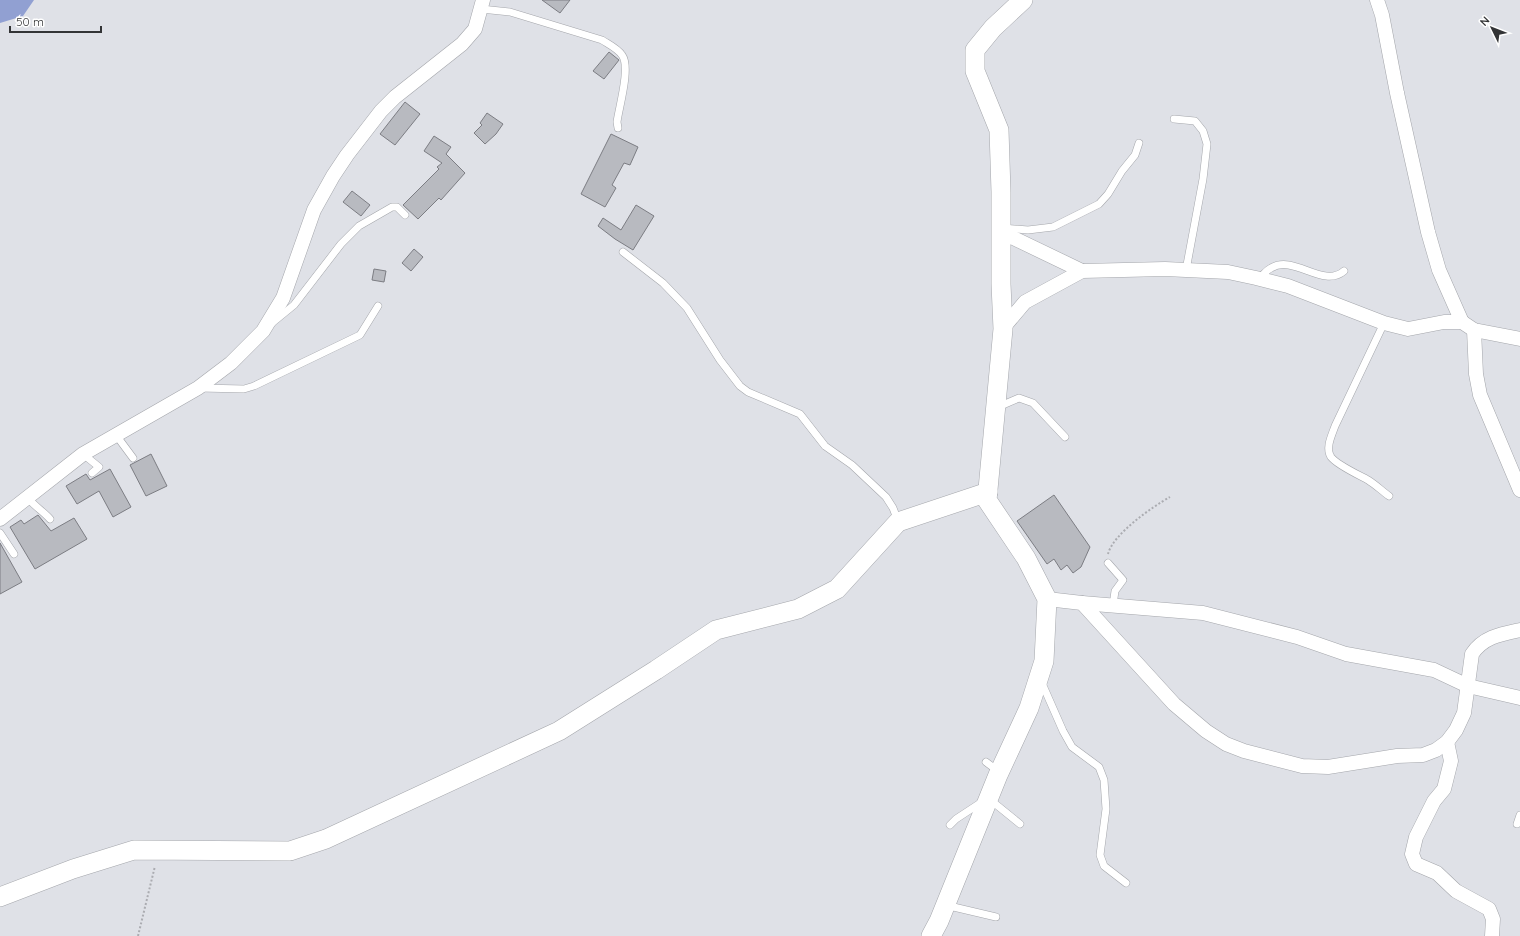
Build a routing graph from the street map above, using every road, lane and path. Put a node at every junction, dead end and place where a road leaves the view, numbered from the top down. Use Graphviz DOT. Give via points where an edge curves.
graph roads {
  1 [pos="1023,0"];
  2 [pos="1377,0"];
  3 [pos="482,5"];
  4 [pos="1174,119"];
  5 [pos="618,128"];
  6 [pos="1139,143"];
  7 [pos="405,215"];
  8 [pos="1001,230"];
  9 [pos="622,252"];
  10 [pos="1186,270"];
  11 [pos="1082,271"];
  12 [pos="1344,271"];
  13 [pos="1259,279"];
  14 [pos="378,306"];
  15 [pos="1462,322"];
  16 [pos="1384,323"];
  17 [pos="1003,328"];
  18 [pos="1474,330"];
  19 [pos="263,331"];
  20 [pos="1520,339"];
  21 [pos="198,388"];
  22 [pos="996,408"];
  23 [pos="116,435"];
  24 [pos="1065,437"];
  25 [pos="83,454"];
  26 [pos="133,458"];
  27 [pos="92,473"];
  28 [pos="1520,490"];
  29 [pos="988,492"];
  30 [pos="1389,496"];
  31 [pos="27,497"];
  32 [pos="1170,497"];
  33 [pos="0,519"];
  34 [pos="50,519"];
  35 [pos="898,522"];
  36 [pos="0,533"];
  37 [pos="14,554"];
  38 [pos="1108,564"];
  39 [pos="1047,599"];
  40 [pos="1082,603"];
  41 [pos="1113,605"];
  42 [pos="1520,630"];
  43 [pos="1039,676"];
  44 [pos="1468,686"];
  45 [pos="1520,698"];
  46 [pos="1447,742"];
  47 [pos="988,798"];
  48 [pos="1520,815"];
  49 [pos="1020,824"];
  50 [pos="1517,824"];
  51 [pos="950,825"];
  52 [pos="158,850"];
  53 [pos="1126,883"];
  54 [pos="0,896"];
  55 [pos="945,905"];
  56 [pos="996,917"];
  57 [pos="138,936"];
  58 [pos="931,936"];
  59 [pos="1492,936"];
  1 -- 8 [label="street" via="993,28 975,50 975,71 999,130"];
  2 -- 15 [label="street" via="1428,232 1439,270"];
  3 -- 5 [label="lane" via="602,40 614,48 622,56 626,67"];
  3 -- 19 [label="street" via="474,29 462,44 395,97 347,154 314,210 283,298"];
  4 -- 10 [label="lane" via="1195,121 1203,131 1207,144 1204,179"];
  6 -- 8 [label="lane" via="1135,155 1099,204 1053,227"];
  7 -- 19 [label="lane" via="397,207 392,207 359,226 341,244 294,305"];
  8 -- 11 [label="street"];
  8 -- 17 [label="street"];
  9 -- 35 [label="lane" via="663,283 686,308 740,386 748,392 800,414 825,446 852,465 886,498"];
  10 -- 11 [label="street"];
  10 -- 13 [label="street" via="1228,272"];
  11 -- 17 [label="street" via="1025,302"];
  12 -- 13 [label="lane" via="1339,276 1326,277 1291,265 1272,267"];
  13 -- 16 [label="street" via="1288,286"];
  14 -- 21 [label="lane" via="360,335 254,386"];
  15 -- 16 [label="street" via="1444,322 1408,329"];
  15 -- 18 [label="street"];
  16 -- 30 [label="lane" via="1335,426 1329,451 1337,461"];
  17 -- 22 [label="street"];
  18 -- 20 [label="street"];
  18 -- 28 [label="street" via="1476,374 1480,395"];
  19 -- 21 [label="street" via="231,363"];
  21 -- 23 [label="street"];
  22 -- 24 [label="lane" via="1019,398 1033,403"];
  22 -- 29 [label="street"];
  23 -- 25 [label="street"];
  23 -- 26 [label="lane"];
  25 -- 27 [label="lane" via="99,467"];
  25 -- 31 [label="street"];
  29 -- 35 [label="street"];
  29 -- 39 [label="street" via="988,500 1026,558"];
  31 -- 33 [label="street"];
  31 -- 34 [label="lane" via="34,507 45,512"];
  32 -- 38 [label="path" via="1128,527 1108,552"];
  35 -- 52 [label="street" via="837,589 798,609 716,630 559,731 326,839 290,851"];
  36 -- 37 [label="lane"];
  38 -- 41 [label="lane" via="1123,580 1115,591"];
  39 -- 40 [label="street"];
  39 -- 43 [label="street" via="1044,660"];
  40 -- 41 [label="street"];
  40 -- 46 [label="street" via="1174,704 1206,731 1226,744 1244,751 1296,765 1328,768 1397,756 1422,755 1436,750"];
  41 -- 44 [label="street" via="1203,613 1297,637 1346,654 1434,670"];
  42 -- 44 [label="street" via="1486,640 1477,647 1472,654"];
  43 -- 47 [label="street" via="1029,708 992,766"];
  43 -- 53 [label="lane" via="1072,747 1099,767 1104,780 1106,809 1100,855 1104,866"];
  44 -- 45 [label="street"];
  44 -- 46 [label="street" via="1464,712"];
  46 -- 59 [label="street" via="1450,761 1444,789 1434,801 1416,837 1412,854 1416,864 1437,873 1456,891 1489,909 1493,919"];
  47 -- 49 [label="lane"];
  47 -- 51 [label="lane"];
  47 -- 55 [label="street"];
  48 -- 50 [label="lane"];
  52 -- 54 [label="street" via="134,850"];
  52 -- 57 [label="path"];
  55 -- 56 [label="lane"];
  55 -- 58 [label="street"];
}
